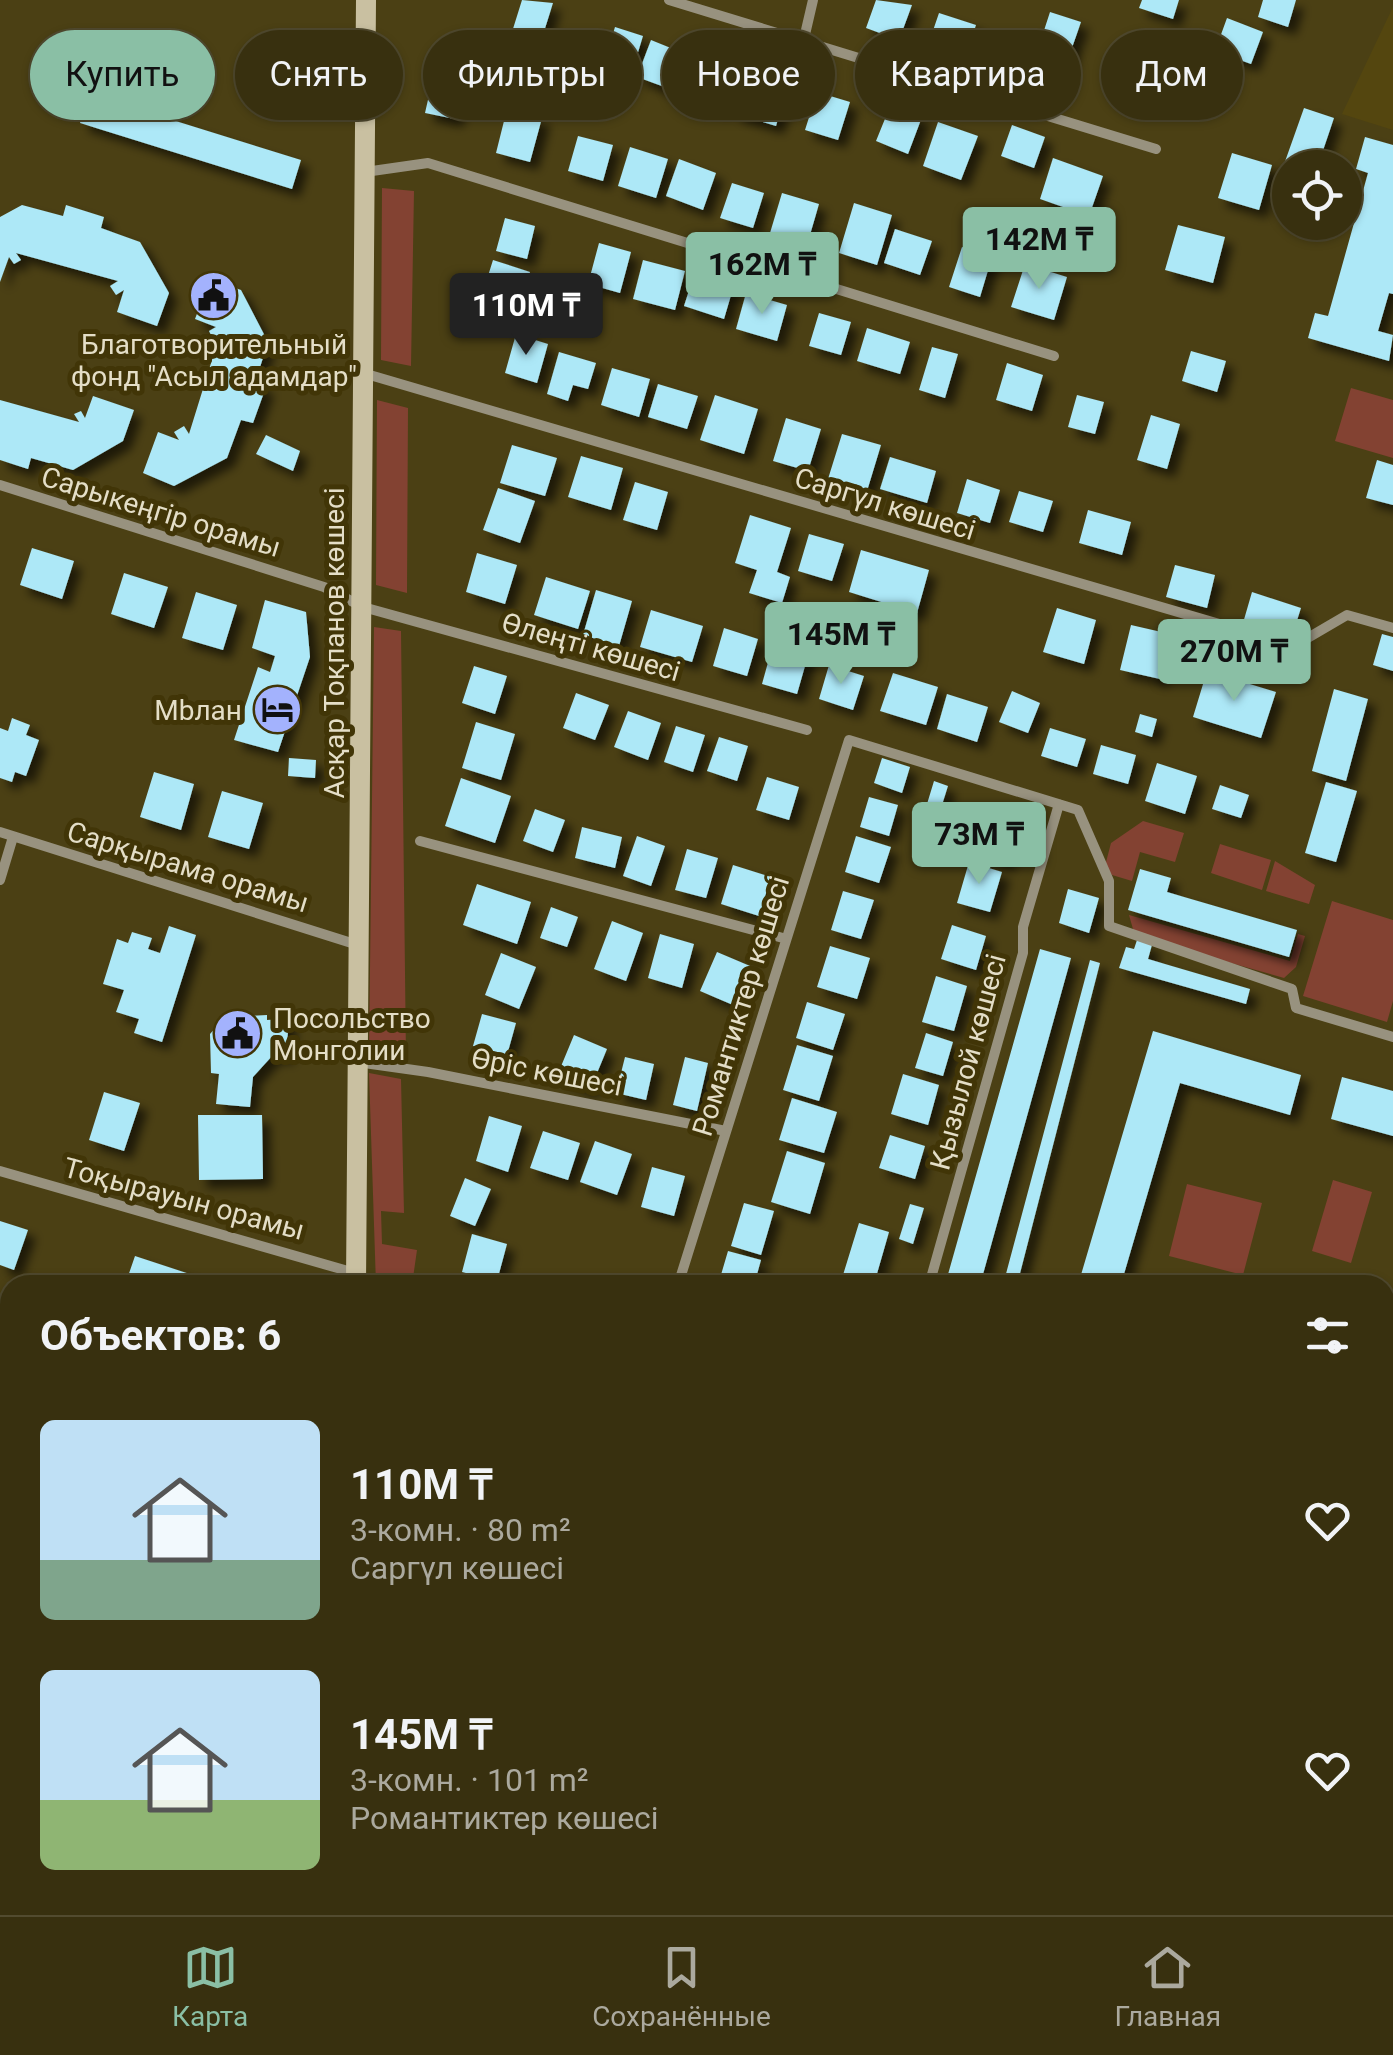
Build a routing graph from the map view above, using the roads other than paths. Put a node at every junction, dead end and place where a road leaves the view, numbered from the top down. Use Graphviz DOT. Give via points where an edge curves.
graph roads {
  1 [pos="366,0"];
  2 [pos="669,0"];
  3 [pos="813,0"];
  4 [pos="765,30"];
  5 [pos="806,30"];
  6 [pos="835,52"];
  7 [pos="1156,150"];
  8 [pos="366,172"];
  9 [pos="1054,356"];
  10 [pos="360,372"];
  11 [pos="0,485"];
  12 [pos="363,607"];
  13 [pos="1393,628"];
  14 [pos="808,730"];
  15 [pos="1059,804"];
  16 [pos="0,832"];
  17 [pos="14,836"];
  18 [pos="420,841"];
  19 [pos="0,880"];
  20 [pos="783,938"];
  21 [pos="362,946"];
  22 [pos="1393,1036"];
  23 [pos="357,1062"];
  24 [pos="726,1131"];
  25 [pos="0,1171"];
  26 [pos="343,1275"];
  27 [pos="356,1275"];
  28 [pos="681,1275"];
  29 [pos="932,1275"];
  1 -- 8 [label="street, Асқар Тоқпанов көшесі"];
  2 -- 4 [label="street"];
  3 -- 5 [label="street"];
  6 -- 7 [label="street"];
  8 -- 9 [label="street" via="428,164"];
  8 -- 10 [label="street, Асқар Тоқпанов көшесі"];
  10 -- 12 [label="street, Асқар Тоқпанов көшесі"];
  10 -- 13 [label="street, Саргүл көшесі" via="1294,646 1347,615"];
  11 -- 12 [label="street, Сарыкеңгір орамы" via="324,587"];
  12 -- 14 [label="street, Өлеңті көшесі"];
  12 -- 21 [label="street, Асқар Тоқпанов көшесі"];
  15 -- 20 [label="street, Романтиктер көшесі" via="848,740"];
  15 -- 22 [label="street" via="1078,810 1109,881 1109,926 1292,989 1296,1008"];
  15 -- 29 [label="street, Қызылой көшесі" via="1023,927 1024,953"];
  16 -- 17 [label="street, Сарқырама орамы"];
  17 -- 19 [label="street"];
  17 -- 21 [label="street, Сарқырама орамы"];
  18 -- 20 [label="street"];
  20 -- 24 [label="street, Романтиктер көшесі"];
  21 -- 23 [label="street, Асқар Тоқпанов көшесі"];
  23 -- 24 [label="street, Өріс көшесі"];
  23 -- 27 [label="street, Асқар Тоқпанов көшесі"];
  24 -- 28 [label="street, Романтиктер көшесі"];
  25 -- 26 [label="street, Тоқырауын орамы"];
}
